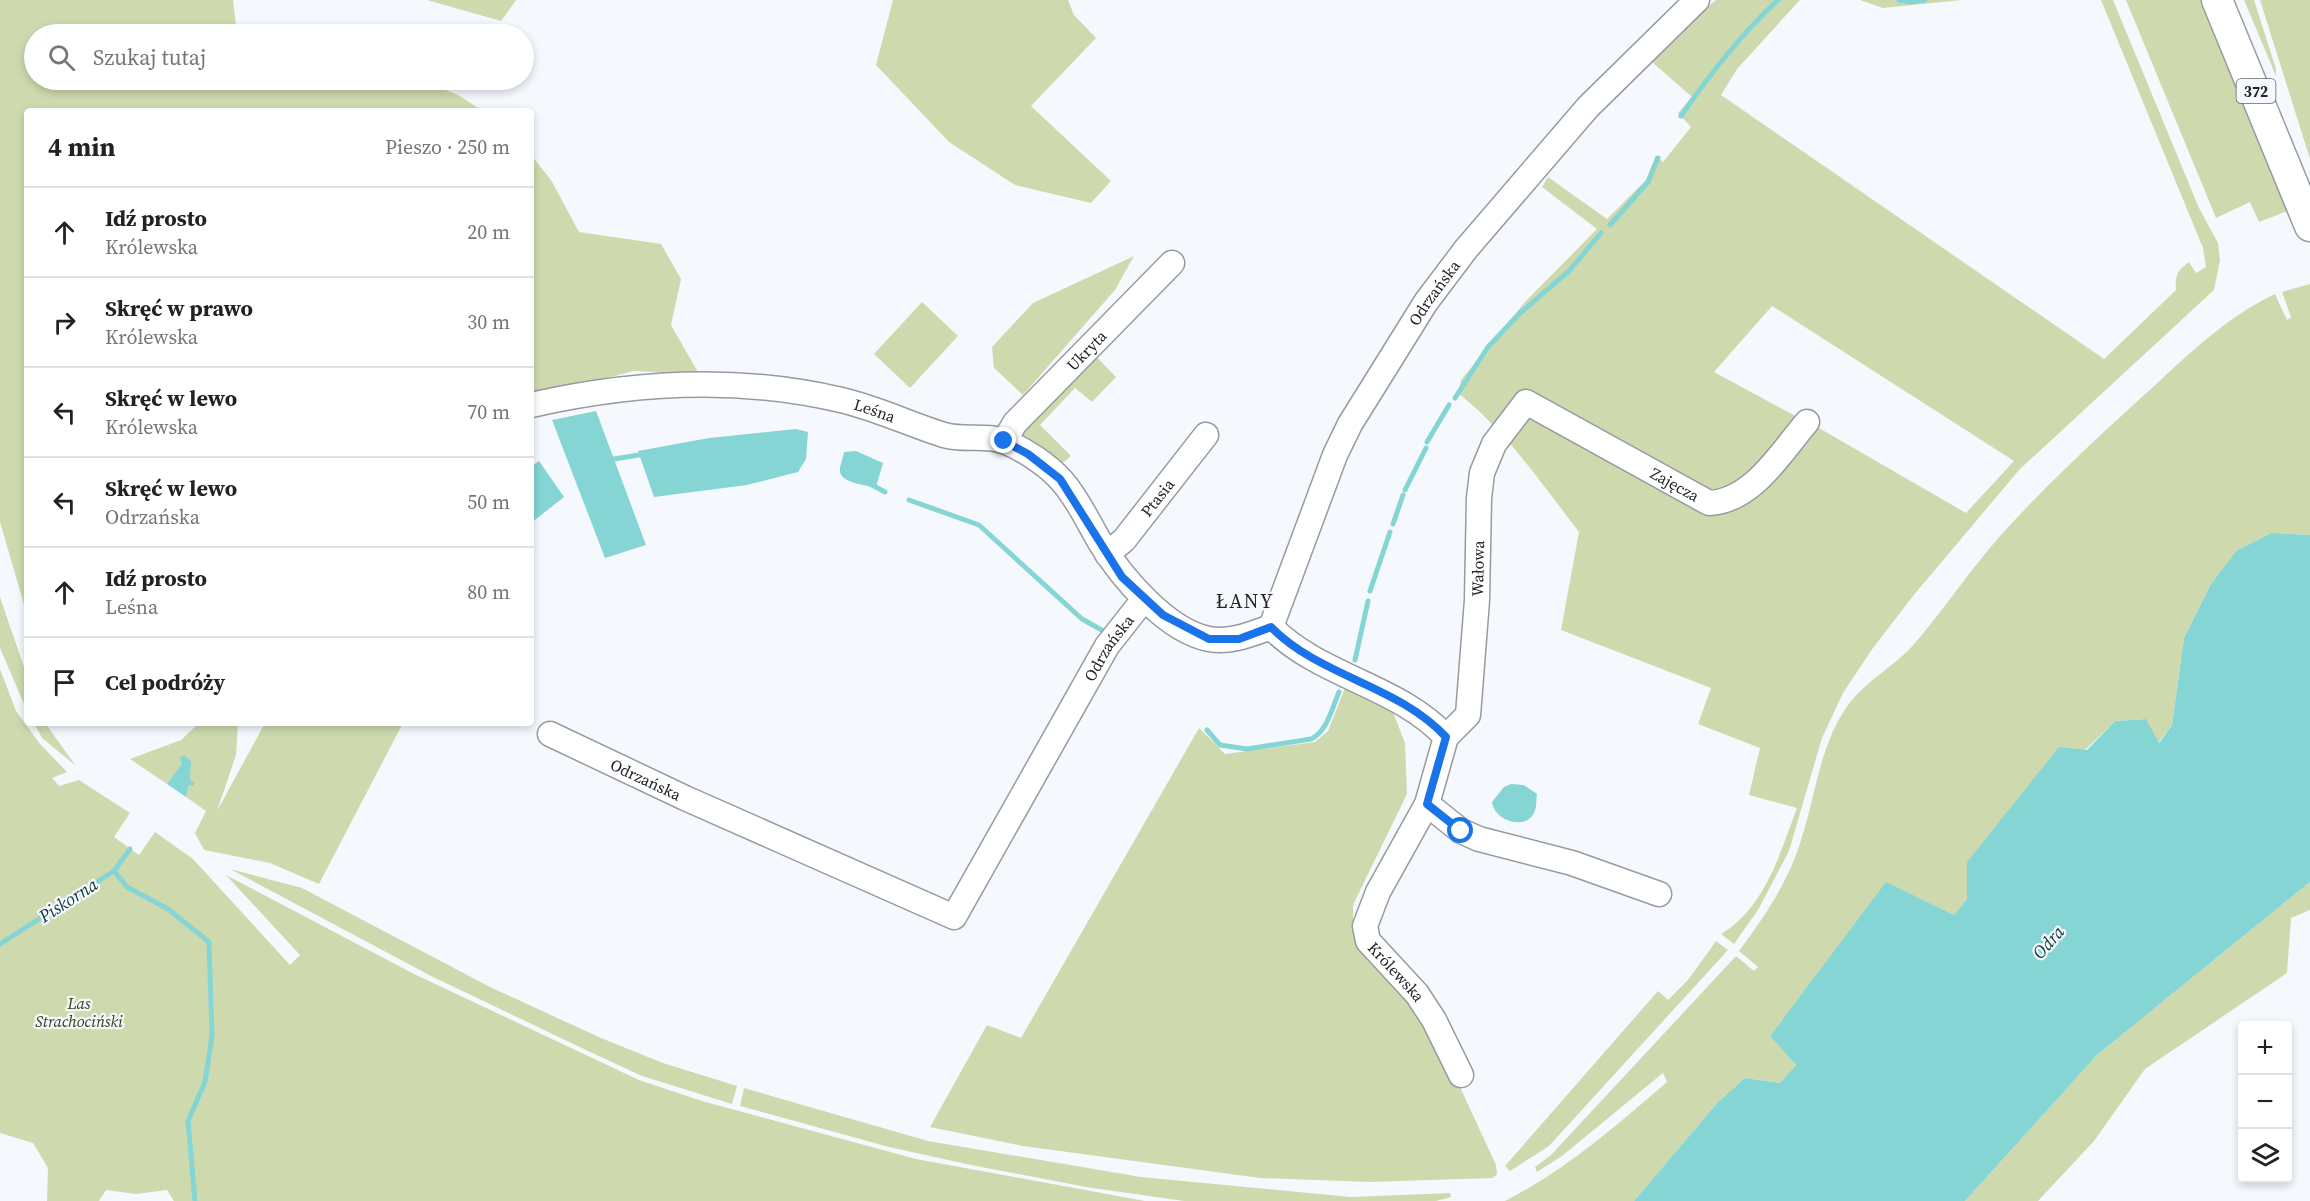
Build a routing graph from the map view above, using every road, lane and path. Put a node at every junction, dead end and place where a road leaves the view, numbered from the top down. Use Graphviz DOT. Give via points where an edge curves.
graph roads {
  1 [pos="1697,0"];
  2 [pos="2217,0"];
  3 [pos="2310,226"];
  4 [pos="1172,263"];
  5 [pos="1526,402"];
  6 [pos="534,404"];
  7 [pos="1807,422"];
  8 [pos="1206,435"];
  9 [pos="1004,441"];
  10 [pos="1107,554"];
  11 [pos="1144,599"];
  12 [pos="1271,627"];
  13 [pos="550,734"];
  14 [pos="1446,737"];
  15 [pos="1427,804"];
  16 [pos="1659,894"];
  17 [pos="1461,1075"];
  1 -- 12 [label="street, Odrzańska" via="1581,115 1466,249 1426,302 1335,455"];
  2 -- 3 [label="main road, 372"];
  4 -- 9 [label="street, Ukryta" via="1016,423"];
  5 -- 7 [label="street, Zajęcza" via="1710,503 1741,495"];
  5 -- 14 [label="street, Wałowa" via="1494,444 1482,473 1468,716"];
  6 -- 9 [label="street, Leśna" via="634,386 765,388 840,400 946,436"];
  8 -- 10 [label="street, Ptasia" via="1124,540"];
  9 -- 10 [label="street, Leśna" via="1060,479"];
  10 -- 11 [label="street, Leśna" via="1122,577"];
  11 -- 12 [label="street, Odrzańska" via="1171,620 1209,639 1239,639"];
  11 -- 13 [label="street, Odrzańska" via="1107,646 954,917"];
  12 -- 14 [label="street" via="1306,655 1410,706"];
  14 -- 15 [label="street, Królewska"];
  15 -- 16 [label="street" via="1455,827 1479,839 1572,863"];
  15 -- 17 [label="street, Królewska" via="1378,892 1365,926 1368,941 1423,1002"];
}
